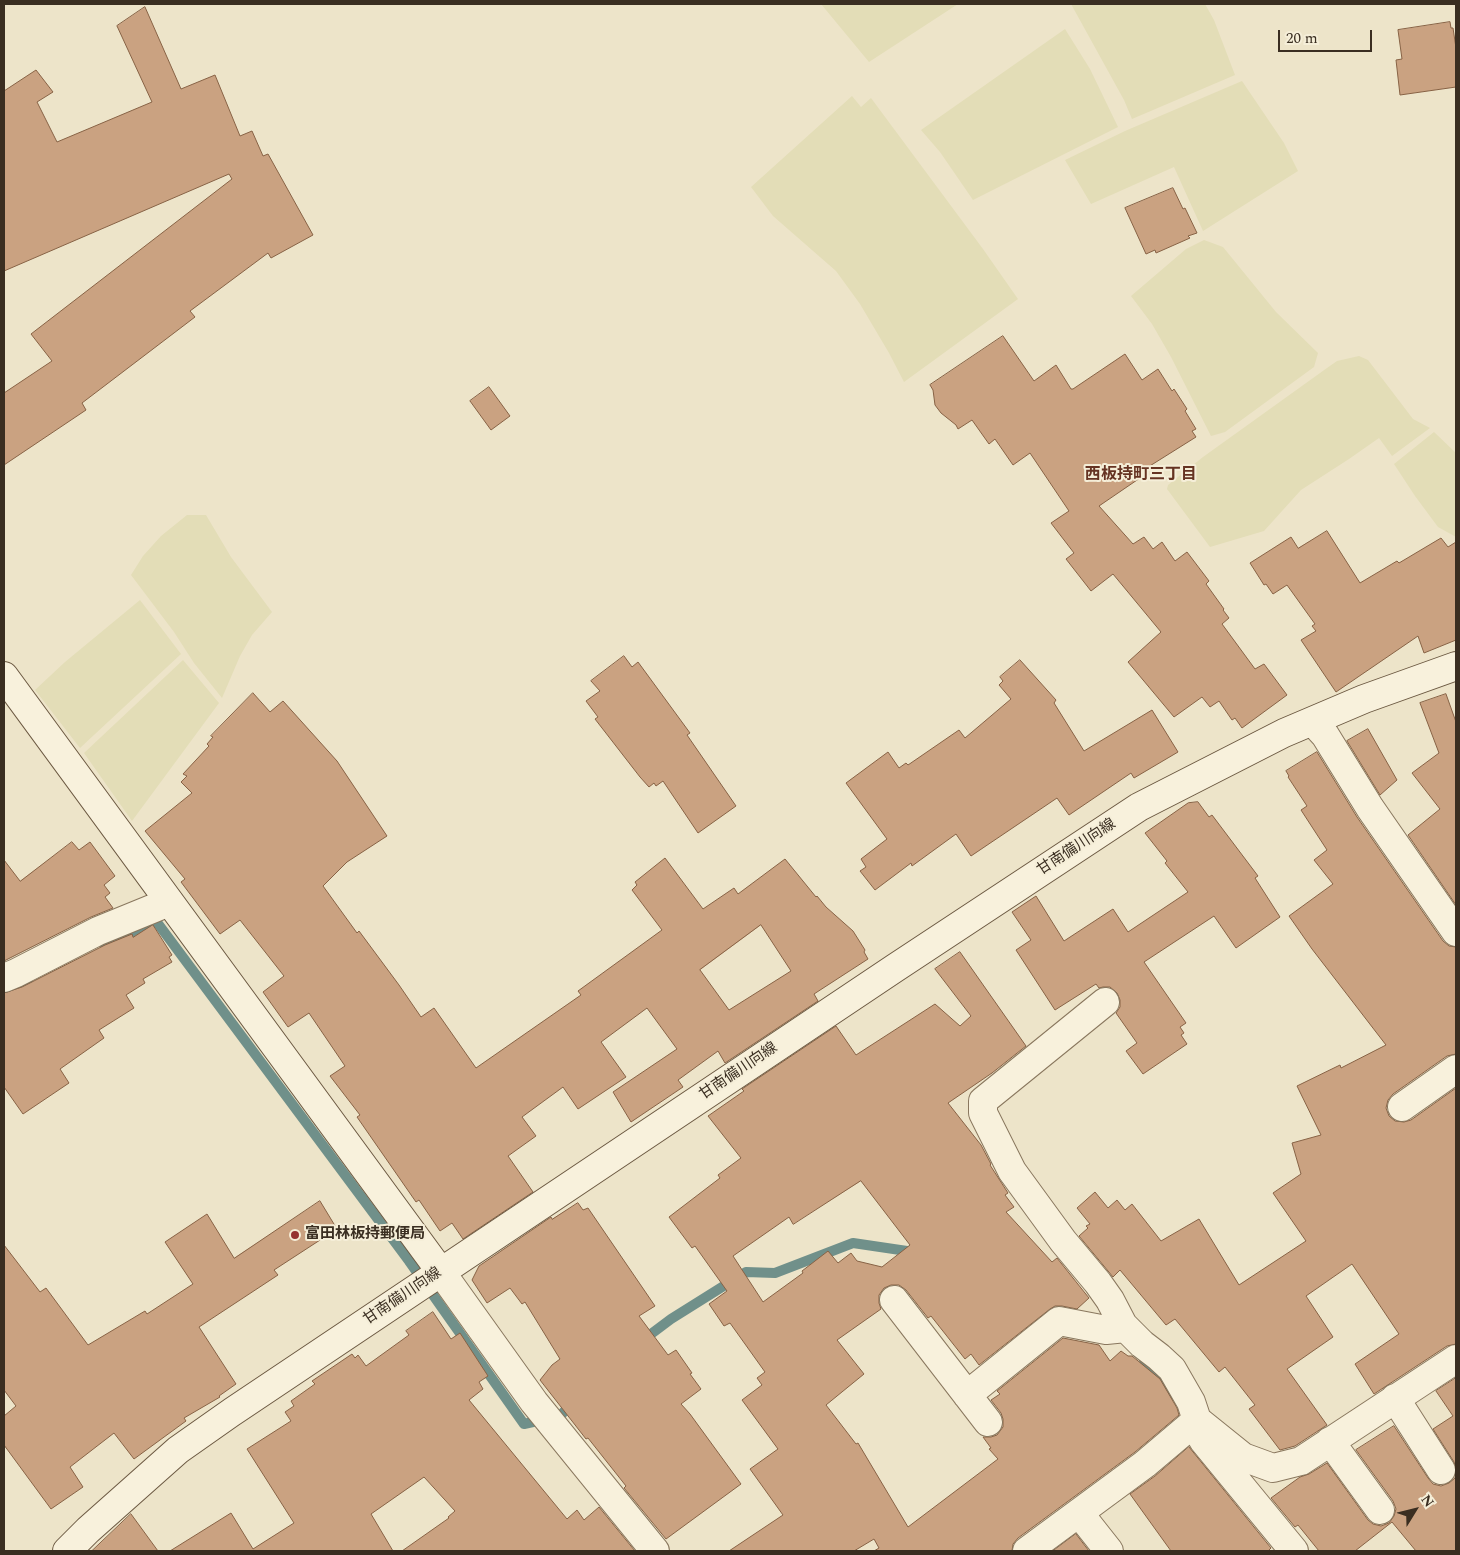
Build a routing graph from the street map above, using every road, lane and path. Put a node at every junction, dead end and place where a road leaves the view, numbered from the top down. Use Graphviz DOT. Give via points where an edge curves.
graph roads {
  1 [pos="1456,666"];
  2 [pos="4,676"];
  3 [pos="1313,722"];
  4 [pos="169,902"];
  5 [pos="1456,932"];
  6 [pos="4,978"];
  7 [pos="1105,1002"];
  8 [pos="1456,1070"];
  9 [pos="1402,1107"];
  10 [pos="441,1272"];
  11 [pos="894,1300"];
  12 [pos="1126,1328"];
  13 [pos="1456,1359"];
  14 [pos="967,1395"];
  15 [pos="1395,1398"];
  16 [pos="988,1422"];
  17 [pos="1194,1423"];
  18 [pos="1330,1441"];
  19 [pos="1441,1470"];
  20 [pos="1380,1510"];
  21 [pos="1079,1513"];
  22 [pos="67,1551"];
  23 [pos="655,1551"];
  24 [pos="1027,1551"];
  25 [pos="1108,1551"];
  26 [pos="1294,1551"];
  1 -- 3 [label="street, 甘南備川向線"];
  2 -- 4 [label="street"];
  3 -- 5 [label="street" via="1326,735 1370,808"];
  3 -- 10 [label="street, 甘南備川向線" via="1284,733 1139,808"];
  4 -- 6 [label="street"];
  4 -- 10 [label="street"];
  7 -- 12 [label="street" via="983,1101 983,1113 1012,1171 1098,1283"];
  8 -- 9 [label="street"];
  10 -- 22 [label="street, 甘南備川向線" via="178,1450"];
  10 -- 23 [label="street" via="534,1402"];
  11 -- 14 [label="street"];
  12 -- 14 [label="street" via="1106,1330 1059,1321"];
  12 -- 17 [label="street" via="1172,1369 1192,1402"];
  13 -- 15 [label="street"];
  14 -- 16 [label="street"];
  15 -- 18 [label="street"];
  15 -- 19 [label="street"];
  17 -- 18 [label="street" via="1243,1457 1273,1468 1301,1460"];
  17 -- 21 [label="street"];
  17 -- 26 [label="street"];
  18 -- 20 [label="street"];
  21 -- 24 [label="street"];
  21 -- 25 [label="street"];
}
